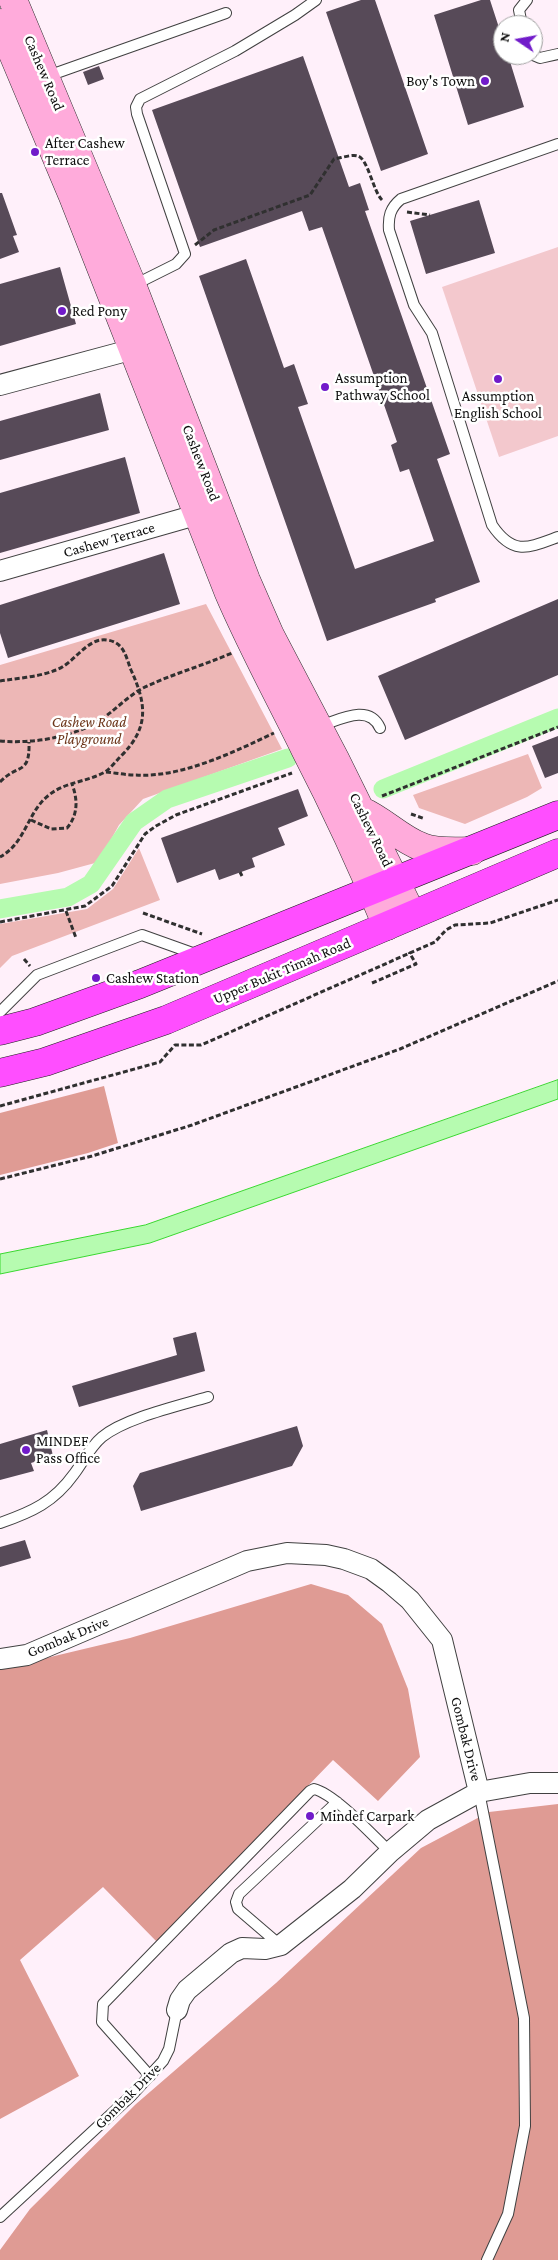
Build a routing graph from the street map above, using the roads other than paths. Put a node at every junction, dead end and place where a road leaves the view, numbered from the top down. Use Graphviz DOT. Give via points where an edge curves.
graph roads {
  1 [pos="13,0"];
  2 [pos="316,0"];
  3 [pos="527,0"];
  4 [pos="226,13"];
  5 [pos="520,15"];
  6 [pos="0,23"];
  7 [pos="558,54"];
  8 [pos="543,57"];
  9 [pos="24,68"];
  10 [pos="558,144"];
  11 [pos="132,285"];
  12 [pos="117,309"];
  13 [pos="143,343"];
  14 [pos="0,385"];
  15 [pos="208,512"];
  16 [pos="558,537"];
  17 [pos="0,571"];
  18 [pos="380,728"];
  19 [pos="308,749"];
  20 [pos="371,798"];
  21 [pos="558,815"];
  22 [pos="472,851"];
  23 [pos="558,853"];
  24 [pos="384,886"];
  25 [pos="412,915"];
  26 [pos="387,926"];
  27 [pos="206,947"];
  28 [pos="140,984"];
  29 [pos="0,1012"];
  30 [pos="166,1020"];
  31 [pos="0,1031"];
  32 [pos="0,1073"];
  33 [pos="208,1397"];
  34 [pos="0,1523"];
  35 [pos="0,1659"];
  36 [pos="558,1783"];
  37 [pos="479,1792"];
  38 [pos="337,1802"];
  39 [pos="390,1852"];
  40 [pos="281,1945"];
  41 [pos="177,2010"];
  42 [pos="150,2076"];
  43 [pos="0,2217"];
  44 [pos="487,2260"];
  1 -- 9 [label="street, Cashew Road"];
  2 -- 11 [label="lane" via="235,51 140,99 137,114 185,254 176,264"];
  3 -- 5 [label="lane" via="519,10"];
  4 -- 9 [label="lane"];
  6 -- 9 [label="street, Cashew Road"];
  7 -- 8 [label="lane"];
  9 -- 11 [label="street, Cashew Road"];
  9 -- 12 [label="street, Cashew Road"];
  10 -- 16 [label="lane" via="401,199 394,205 388,219 414,305 432,333 492,525 511,544 526,548"];
  11 -- 12 [label="lane" via="121,296"];
  11 -- 13 [label="street, Cashew Road"];
  12 -- 13 [label="street, Cashew Road"];
  13 -- 14 [label="street" via="118,353"];
  13 -- 15 [label="street, Cashew Road"];
  15 -- 17 [label="street, Cashew Terrace"];
  15 -- 19 [label="street, Cashew Road" via="246,580 270,634"];
  18 -- 19 [label="lane" via="375,720 361,714"];
  19 -- 20 [label="street, Cashew Road"];
  19 -- 24 [label="street, Cashew Road"];
  20 -- 22 [label="street" via="377,818 421,847"];
  20 -- 24 [label="street, Cashew Road"];
  21 -- 22 [label="highway"];
  22 -- 24 [label="highway"];
  23 -- 25 [label="highway, Upper Bukit Timah Road"];
  24 -- 25 [label="street, Cashew Road"];
  24 -- 26 [label="street, Cashew Road"];
  24 -- 27 [label="highway"];
  25 -- 26 [label="highway, Upper Bukit Timah Road"];
  26 -- 30 [label="highway, Upper Bukit Timah Road"];
  27 -- 28 [label="highway"];
  27 -- 29 [label="lane" via="142,935 37,975"];
  28 -- 30 [label="highway" via="161,992 168,1009"];
  28 -- 31 [label="highway" via="35,1022"];
  30 -- 32 [label="highway, Upper Bukit Timah Road" via="45,1062"];
  33 -- 34 [label="lane" via="119,1426 101,1438 53,1498 33,1512"];
  35 -- 37 [label="street, Gombak Drive" via="27,1655 247,1561 287,1553 344,1559 389,1582 410,1600 442,1640"];
  36 -- 37 [label="street" via="530,1783"];
  37 -- 39 [label="street, Gombak Drive" via="428,1820"];
  37 -- 44 [label="lane" via="524,2018 525,2126 508,2214"];
  38 -- 39 [label="lane"];
  38 -- 40 [label="lane" via="239,1894 238,1909"];
  38 -- 42 [label="lane" via="319,1790 310,1792 103,2004 102,2022"];
  39 -- 40 [label="street, Gombak Drive" via="352,1890"];
  40 -- 41 [label="street, Gombak Drive" via="265,1949 242,1948 232,1953 187,1990"];
  41 -- 42 [label="lane, Gombak Drive" via="169,2049"];
  42 -- 43 [label="lane, Gombak Drive"];
}
